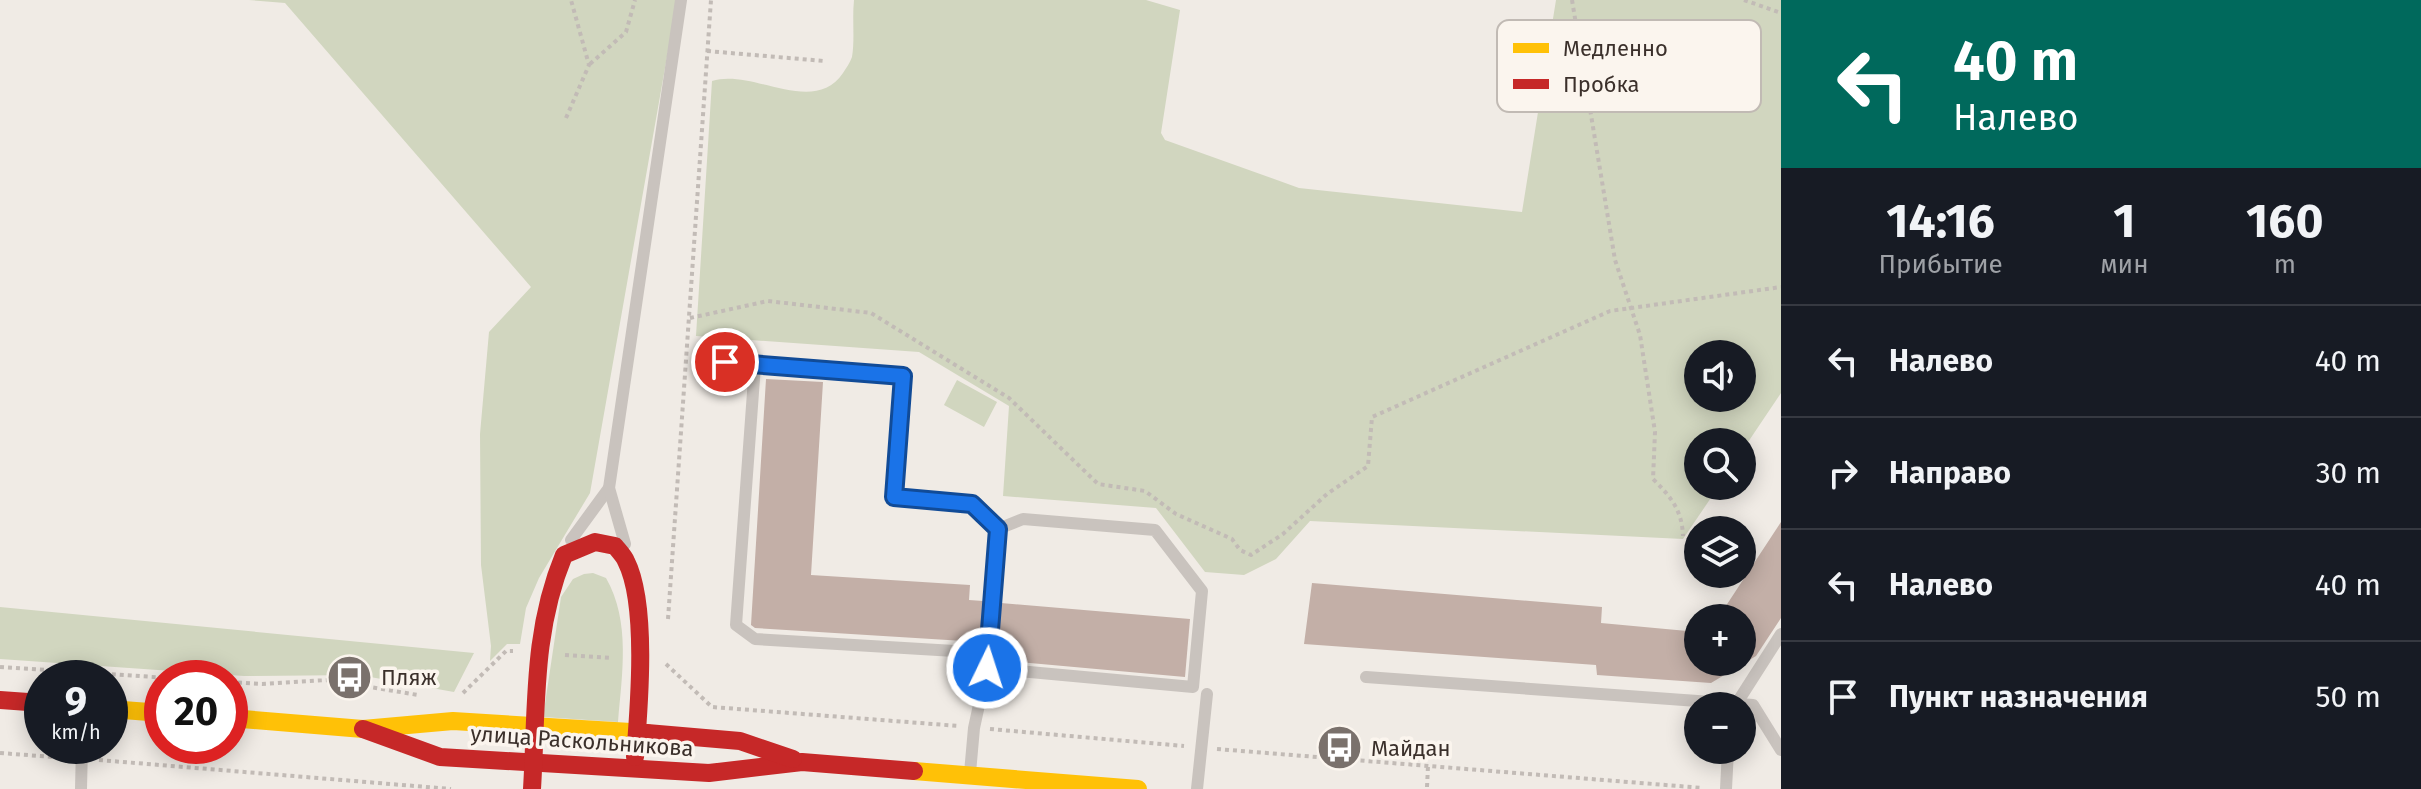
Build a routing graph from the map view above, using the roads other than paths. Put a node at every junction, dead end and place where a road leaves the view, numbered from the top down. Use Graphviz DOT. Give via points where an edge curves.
graph roads {
  1 [pos="681,0"];
  2 [pos="725,362"];
  3 [pos="755,365"];
  4 [pos="609,488"];
  5 [pos="998,529"];
  6 [pos="564,555"];
  7 [pos="629,563"];
  8 [pos="1781,634"];
  9 [pos="988,653"];
  10 [pos="987,668"];
  11 [pos="1366,677"];
  12 [pos="1743,692"];
  13 [pos="1207,694"];
  14 [pos="0,700"];
  15 [pos="1684,701"];
  16 [pos="24,702"];
  17 [pos="1756,710"];
  18 [pos="248,719"];
  19 [pos="535,724"];
  20 [pos="363,729"];
  21 [pos="637,734"];
  22 [pos="1781,750"];
  23 [pos="534,761"];
  24 [pos="802,762"];
  25 [pos="82,764"];
  26 [pos="1727,764"];
  27 [pos="634,768"];
  28 [pos="970,776"];
  29 [pos="923,781"];
  30 [pos="81,789"];
  31 [pos="532,789"];
  32 [pos="633,789"];
  33 [pos="1138,789"];
  34 [pos="1197,789"];
  35 [pos="1726,789"];
  1 -- 4 [label="lane"];
  2 -- 3 [label="lane"];
  3 -- 5 [label="lane" via="903,376 894,497 972,504"];
  3 -- 9 [label="lane" via="736,625 755,639"];
  4 -- 6 [label="lane"];
  4 -- 7 [label="lane"];
  5 -- 9 [label="lane"];
  5 -- 10 [label="lane" via="1023,519 1155,530 1202,591 1193,687"];
  6 -- 7 [label="street" via="599,541 616,547"];
  6 -- 19 [label="street" via="543,624"];
  7 -- 21 [label="street" via="640,647"];
  8 -- 12 [label="lane"];
  9 -- 10 [label="lane"];
  10 -- 28 [label="lane"];
  11 -- 15 [label="lane"];
  13 -- 34 [label="lane"];
  14 -- 16 [label="street"];
  17 -- 22 [label="lane"];
  18 -- 20 [label="street, улица Раскольникова"];
  19 -- 20 [label="street, улица Раскольникова" via="453,721"];
  19 -- 21 [label="street, улица Раскольникова"];
  19 -- 23 [label="street"];
  20 -- 23 [label="street, улица Раскольникова" via="440,757"];
  21 -- 24 [label="street, улица Раскольникова" via="740,741"];
  21 -- 27 [label="street"];
  23 -- 27 [label="street, улица Раскольникова"];
  23 -- 31 [label="street"];
  24 -- 27 [label="street, улица Раскольникова" via="709,773"];
  24 -- 29 [label="street, улица Раскольникова"];
  25 -- 30 [label="lane"];
  26 -- 35 [label="lane"];
  27 -- 32 [label="street"];
  28 -- 29 [label="street, улица Раскольникова"];
  28 -- 33 [label="street, улица Раскольникова"];
}
